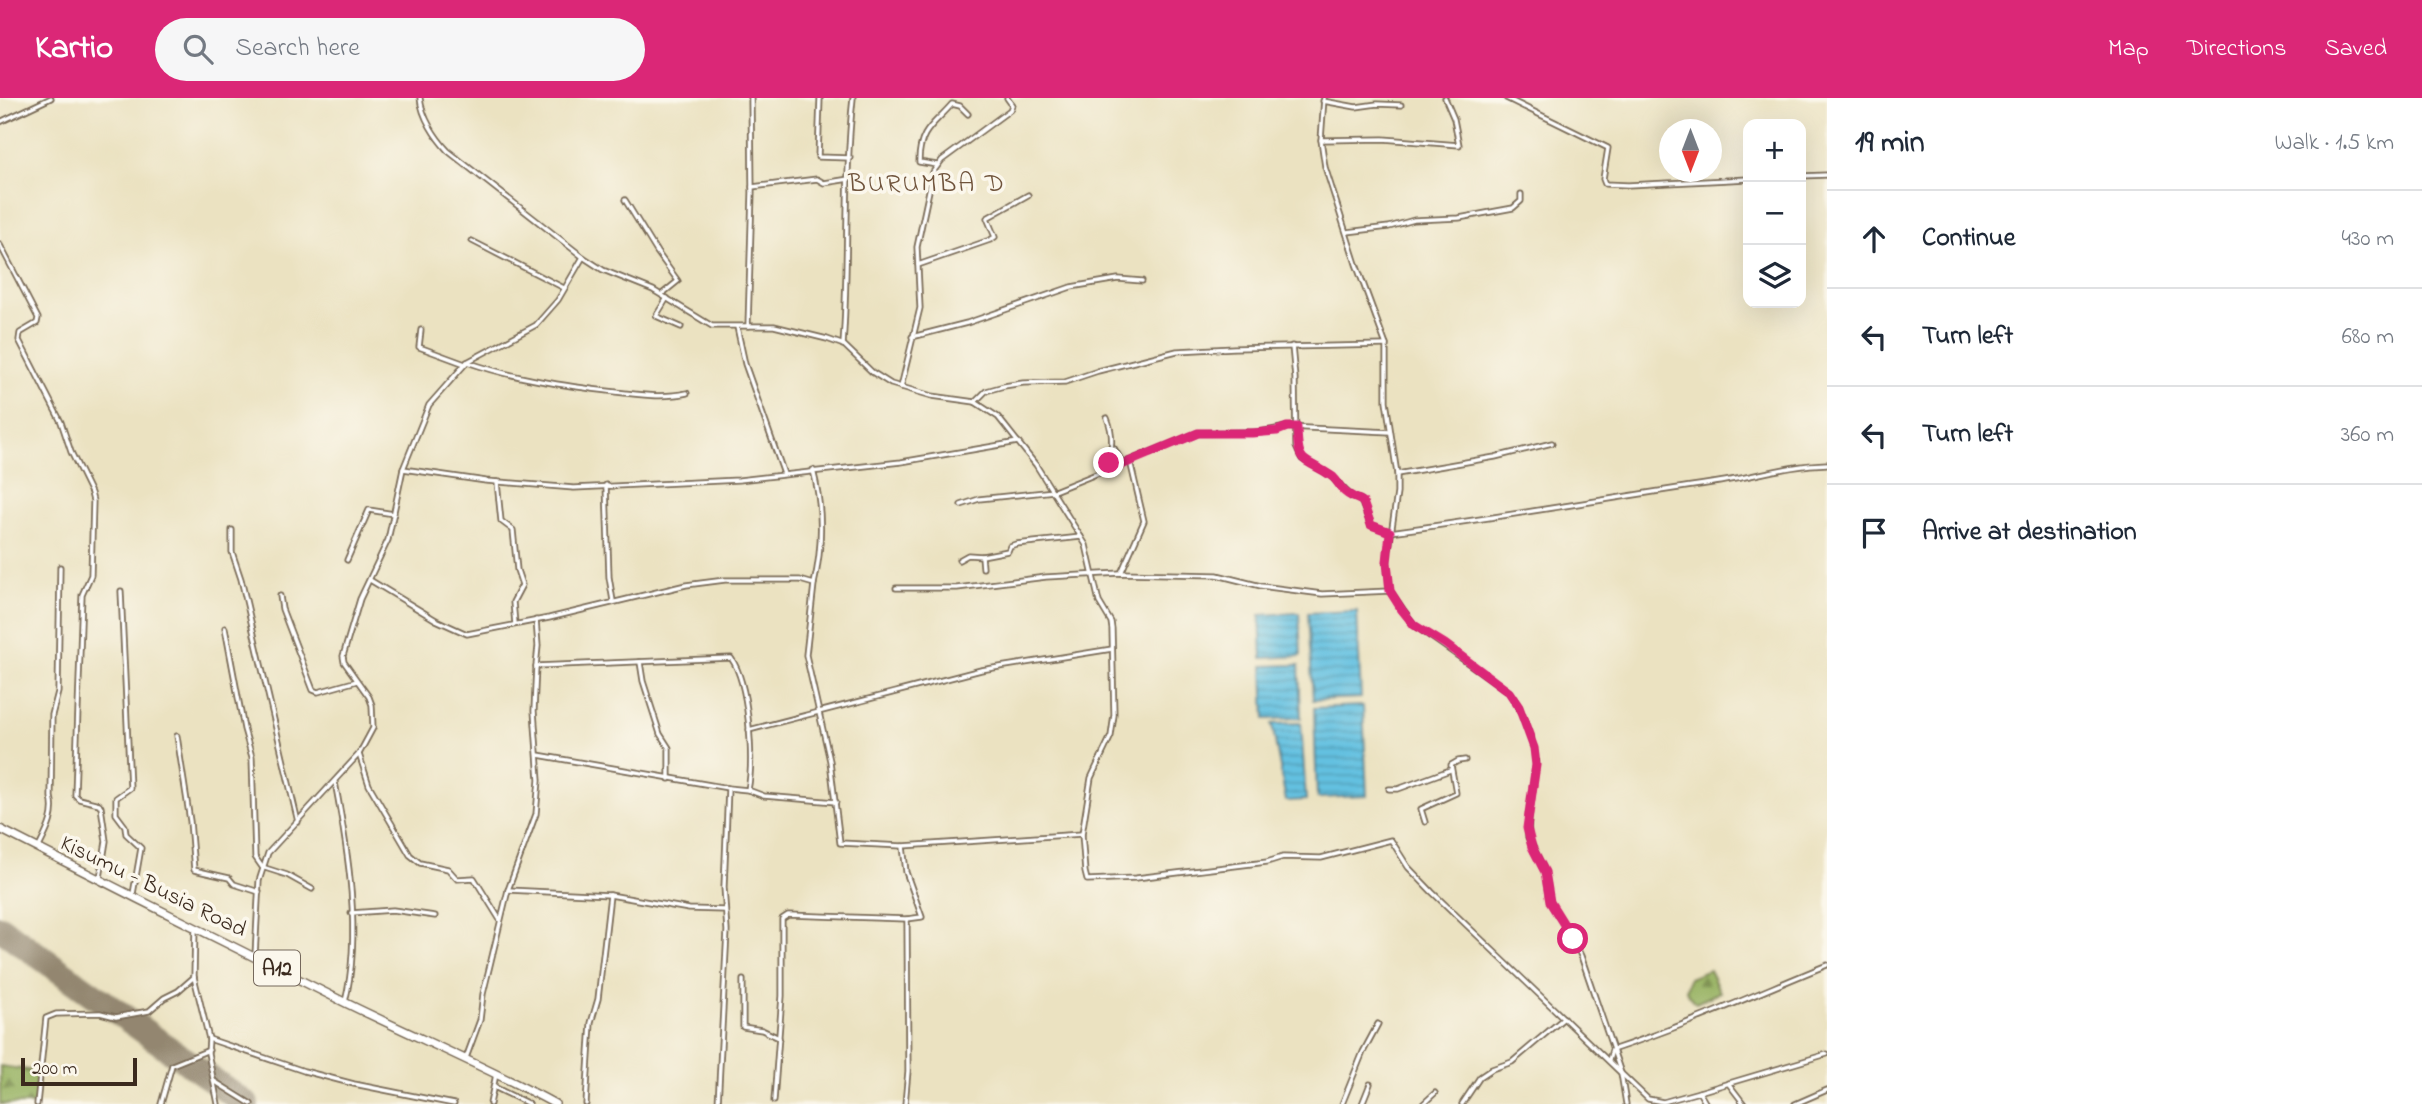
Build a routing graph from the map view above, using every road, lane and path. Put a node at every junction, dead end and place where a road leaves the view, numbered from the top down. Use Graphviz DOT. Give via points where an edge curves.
graph roads {
  1 [pos="51,98"];
  2 [pos="420,98"];
  3 [pos="751,98"];
  4 [pos="820,98"];
  5 [pos="853,98"];
  6 [pos="1007,98"];
  7 [pos="1445,98"];
  8 [pos="1506,98"];
  9 [pos="1324,99"];
  10 [pos="1401,105"];
  11 [pos="968,114"];
  12 [pos="0,122"];
  13 [pos="1321,140"];
  14 [pos="850,158"];
  15 [pos="937,165"];
  16 [pos="1827,175"];
  17 [pos="1806,176"];
  18 [pos="849,178"];
  19 [pos="1743,178"];
  20 [pos="752,187"];
  21 [pos="1521,194"];
  22 [pos="1028,195"];
  23 [pos="625,200"];
  24 [pos="1347,232"];
  25 [pos="472,241"];
  26 [pos="0,245"];
  27 [pos="583,257"];
  28 [pos="918,265"];
  29 [pos="1142,281"];
  30 [pos="564,288"];
  31 [pos="662,295"];
  32 [pos="667,298"];
  33 [pos="748,326"];
  34 [pos="681,327"];
  35 [pos="737,327"];
  36 [pos="421,330"];
  37 [pos="912,337"];
  38 [pos="843,345"];
  39 [pos="1386,345"];
  40 [pos="1292,346"];
  41 [pos="466,363"];
  42 [pos="901,387"];
  43 [pos="687,393"];
  44 [pos="975,402"];
  45 [pos="1107,418"];
  46 [pos="1297,427"];
  47 [pos="1390,432"];
  48 [pos="1018,442"];
  49 [pos="1112,442"];
  50 [pos="1552,443"];
  51 [pos="1130,461"];
  52 [pos="1123,464"];
  53 [pos="1827,464"];
  54 [pos="403,469"];
  55 [pos="813,470"];
  56 [pos="1107,471"];
  57 [pos="1397,474"];
  58 [pos="784,475"];
  59 [pos="497,482"];
  60 [pos="606,485"];
  61 [pos="1054,491"];
  62 [pos="961,505"];
  63 [pos="394,514"];
  64 [pos="232,530"];
  65 [pos="1390,532"];
  66 [pos="1081,537"];
  67 [pos="982,556"];
  68 [pos="347,560"];
  69 [pos="959,560"];
  70 [pos="60,567"];
  71 [pos="983,568"];
  72 [pos="1121,573"];
  73 [pos="1092,574"];
  74 [pos="370,580"];
  75 [pos="814,583"];
  76 [pos="896,588"];
  77 [pos="121,591"];
  78 [pos="1390,591"];
  79 [pos="280,596"];
  80 [pos="613,601"];
  81 [pos="536,621"];
  82 [pos="515,624"];
  83 [pos="225,628"];
  84 [pos="1112,649"];
  85 [pos="640,662"];
  86 [pos="536,666"];
  87 [pos="357,681"];
  88 [pos="821,713"];
  89 [pos="749,730"];
  90 [pos="177,736"];
  91 [pos="359,754"];
  92 [pos="538,754"];
  93 [pos="1465,760"];
  94 [pos="1450,770"];
  95 [pos="669,779"];
  96 [pos="335,781"];
  97 [pos="728,788"];
  98 [pos="1389,789"];
  99 [pos="748,790"];
  100 [pos="837,802"];
  101 [pos="1425,821"];
  102 [pos="298,822"];
  103 [pos="0,829"];
  104 [pos="1082,834"];
  105 [pos="903,846"];
  106 [pos="38,849"];
  107 [pos="262,867"];
  108 [pos="100,880"];
  109 [pos="312,890"];
  110 [pos="508,890"];
  111 [pos="259,892"];
  112 [pos="610,895"];
  113 [pos="132,897"];
  114 [pos="725,910"];
  115 [pos="351,913"];
  116 [pos="435,916"];
  117 [pos="907,919"];
  118 [pos="500,920"];
  119 [pos="195,927"];
  120 [pos="254,956"];
  121 [pos="1827,965"];
  122 [pos="194,977"];
  123 [pos="743,980"];
  124 [pos="345,1002"];
  125 [pos="1564,1018"];
  126 [pos="1378,1024"];
  127 [pos="779,1038"];
  128 [pos="209,1039"];
  129 [pos="209,1050"];
  130 [pos="1612,1050"];
  131 [pos="1827,1054"];
  132 [pos="466,1060"];
  133 [pos="1609,1060"];
  134 [pos="497,1072"];
  135 [pos="1621,1073"];
  136 [pos="215,1081"];
  137 [pos="1728,1083"];
  138 [pos="1370,1084"];
  139 [pos="494,1087"];
  140 [pos="1827,1090"];
  141 [pos="1699,1092"];
  142 [pos="1435,1093"];
  143 [pos="774,1101"];
  144 [pos="37,1104"];
  145 [pos="162,1104"];
  146 [pos="218,1104"];
  147 [pos="251,1104"];
  148 [pos="454,1104"];
  149 [pos="490,1104"];
  150 [pos="528,1104"];
  151 [pos="555,1104"];
  152 [pos="586,1104"];
  153 [pos="719,1104"];
  154 [pos="905,1104"];
  155 [pos="1342,1104"];
  156 [pos="1362,1104"];
  157 [pos="1423,1104"];
  158 [pos="1462,1104"];
  159 [pos="1626,1104"];
  160 [pos="1706,1104"];
  161 [pos="1744,1104"];
  162 [pos="1795,1104"];
  1 -- 12 [label="street"];
  2 -- 27 [label="street" via="423,113 448,151"];
  3 -- 20 [label="street"];
  4 -- 14 [label="street" via="818,157"];
  5 -- 14 [label="street"];
  6 -- 15 [label="street" via="1010,110"];
  7 -- 13 [label="street" via="1459,145"];
  8 -- 19 [label="street" via="1608,148 1605,184"];
  9 -- 10 [label="street" via="1356,107"];
  9 -- 13 [label="street"];
  11 -- 15 [label="street" via="952,104 926,132 919,144 919,162"];
  13 -- 24 [label="street"];
  14 -- 18 [label="street"];
  15 -- 28 [label="street" via="920,228"];
  16 -- 17 [label="street"];
  18 -- 20 [label="street"];
  18 -- 38 [label="street"];
  20 -- 33 [label="street"];
  21 -- 24 [label="street" via="1513,208"];
  22 -- 28 [label="street" via="987,218 995,237"];
  23 -- 31 [label="street" via="678,281"];
  24 -- 39 [label="street"];
  25 -- 30 [label="street"];
  26 -- 108 [label="street" via="38,318 20,333 19,340 61,422 93,501 91,574 82,595 75,795 102,807 106,841"];
  27 -- 30 [label="street"];
  27 -- 31 [label="street"];
  28 -- 37 [label="street" via="920,308"];
  29 -- 37 [label="street" via="1118,279 1071,287"];
  30 -- 41 [label="street" via="536,325"];
  31 -- 32 [label="street"];
  32 -- 34 [label="street" via="656,316"];
  32 -- 35 [label="street" via="712,326"];
  33 -- 35 [label="street"];
  33 -- 38 [label="street" via="774,326"];
  35 -- 58 [label="street" via="745,364"];
  36 -- 41 [label="street" via="419,347"];
  37 -- 42 [label="street"];
  38 -- 42 [label="street" via="873,372"];
  39 -- 40 [label="street"];
  39 -- 47 [label="street"];
  40 -- 44 [label="street" via="1163,353 1065,382 1023,383 986,391"];
  40 -- 46 [label="street"];
  41 -- 43 [label="street" via="560,386 661,396"];
  41 -- 54 [label="street" via="429,405"];
  42 -- 44 [label="street"];
  44 -- 48 [label="street" via="998,416"];
  45 -- 49 [label="street"];
  46 -- 47 [label="street"];
  46 -- 51 [label="street" via="1198,433"];
  46 -- 65 [label="street" via="1296,447 1302,459 1363,502 1371,525"];
  47 -- 57 [label="street"];
  48 -- 55 [label="street" via="901,462"];
  48 -- 61 [label="street"];
  49 -- 52 [label="street"];
  49 -- 56 [label="street"];
  50 -- 57 [label="street"];
  51 -- 52 [label="street"];
  51 -- 72 [label="street" via="1144,521"];
  52 -- 56 [label="street"];
  53 -- 65 [label="street"];
  54 -- 59 [label="street"];
  54 -- 63 [label="street"];
  55 -- 58 [label="street"];
  55 -- 75 [label="street" via="821,516"];
  56 -- 61 [label="street"];
  57 -- 65 [label="street"];
  58 -- 60 [label="street"];
  59 -- 60 [label="street" via="574,488"];
  59 -- 82 [label="street" via="501,521 513,530 522,580 513,602"];
  60 -- 80 [label="street"];
  61 -- 62 [label="street"];
  61 -- 66 [label="street"];
  63 -- 68 [label="street" via="369,510"];
  63 -- 74 [label="street"];
  64 -- 102 [label="street" via="232,552"];
  65 -- 78 [label="street"];
  66 -- 67 [label="street" via="1016,544 1008,551"];
  66 -- 73 [label="street"];
  67 -- 69 [label="street"];
  67 -- 71 [label="street"];
  70 -- 106 [label="street" via="58,692 52,715 54,806"];
  72 -- 73 [label="street"];
  72 -- 78 [label="street" via="1217,575 1322,594"];
  73 -- 76 [label="street" via="957,588"];
  73 -- 84 [label="street" via="1099,602 1111,622"];
  74 -- 82 [label="street" via="465,634"];
  74 -- 87 [label="street" via="343,656"];
  75 -- 80 [label="street" via="725,580"];
  75 -- 88 [label="street" via="806,654"];
  77 -- 113 [label="street" via="130,788 116,798 116,814 128,838 141,848"];
  78 -- 130 [label="street" via="1414,625 1509,692 1519,707 1536,765 1528,836 1545,872 1550,902 1581,956"];
  79 -- 87 [label="street" via="313,690"];
  80 -- 81 [label="street"];
  81 -- 82 [label="street"];
  81 -- 86 [label="street"];
  83 -- 107 [label="street" via="252,757 255,857"];
  84 -- 88 [label="street" via="981,670"];
  84 -- 104 [label="street" via="1111,736 1091,778"];
  85 -- 86 [label="street"];
  85 -- 89 [label="street" via="732,658"];
  85 -- 95 [label="street" via="660,734 669,748"];
  86 -- 92 [label="street"];
  87 -- 91 [label="street" via="369,697 374,716"];
  88 -- 89 [label="street"];
  88 -- 100 [label="street"];
  89 -- 99 [label="street"];
  90 -- 111 [label="street" via="194,870 229,878"];
  91 -- 96 [label="street"];
  91 -- 118 [label="street" via="369,785 410,855 420,863 448,869 457,879 474,878"];
  92 -- 95 [label="street"];
  92 -- 110 [label="street" via="536,814"];
  93 -- 94 [label="street" via="1451,765"];
  94 -- 98 [label="street"];
  94 -- 101 [label="street" via="1456,793 1421,809"];
  95 -- 97 [label="street"];
  96 -- 102 [label="street"];
  96 -- 115 [label="street" via="348,858"];
  97 -- 99 [label="street"];
  97 -- 114 [label="street"];
  99 -- 100 [label="street" via="764,796"];
  100 -- 105 [label="street" via="841,843"];
  102 -- 107 [label="street" via="268,853"];
  103 -- 106 [label="highway, Kisumu - Busia Road / A12"];
  104 -- 105 [label="street"];
  104 -- 125 [label="street" via="1084,872 1091,880 1283,857 1321,858 1391,840 1432,892"];
  105 -- 117 [label="street" via="906,872 923,916"];
  106 -- 108 [label="highway, Kisumu - Busia Road / A12"];
  107 -- 109 [label="street"];
  107 -- 111 [label="street"];
  108 -- 113 [label="highway, Kisumu - Busia Road / A12"];
  110 -- 112 [label="street"];
  110 -- 118 [label="street"];
  111 -- 120 [label="street"];
  112 -- 114 [label="street" via="689,909"];
  112 -- 152 [label="street" via="591,1023"];
  113 -- 119 [label="highway, Kisumu - Busia Road / A12"];
  114 -- 153 [label="street"];
  115 -- 116 [label="street" via="393,910"];
  115 -- 124 [label="street" via="351,978"];
  117 -- 127 [label="street" via="784,916"];
  117 -- 154 [label="street"];
  118 -- 132 [label="street" via="480,1020"];
  119 -- 120 [label="highway, Kisumu - Busia Road / A12"];
  119 -- 122 [label="street"];
  120 -- 124 [label="highway, Kisumu - Busia Road / A12"];
  121 -- 130 [label="street" via="1671,1031"];
  122 -- 128 [label="street"];
  122 -- 144 [label="street" via="149,1011 116,1017 100,1013 46,1018"];
  123 -- 127 [label="street" via="743,1027"];
  124 -- 132 [label="highway, Kisumu - Busia Road / A12"];
  125 -- 133 [label="street"];
  125 -- 158 [label="street" via="1512,1062 1480,1077"];
  126 -- 155 [label="street"];
  127 -- 143 [label="street"];
  128 -- 129 [label="street"];
  128 -- 148 [label="street" via="317,1074"];
  129 -- 136 [label="street"];
  129 -- 145 [label="street" via="172,1065"];
  130 -- 133 [label="street"];
  130 -- 135 [label="street"];
  131 -- 137 [label="street"];
  132 -- 134 [label="highway, Kisumu - Busia Road / A12"];
  133 -- 135 [label="street"];
  134 -- 139 [label="street"];
  134 -- 151 [label="highway, Kisumu - Busia Road / A12"];
  135 -- 141 [label="street" via="1655,1101"];
  135 -- 159 [label="street"];
  136 -- 146 [label="street"];
  136 -- 147 [label="street"];
  137 -- 141 [label="street"];
  137 -- 161 [label="street"];
  138 -- 156 [label="street"];
  139 -- 149 [label="street"];
  139 -- 150 [label="street"];
  140 -- 162 [label="street"];
  141 -- 160 [label="street"];
  142 -- 157 [label="street"];
}
